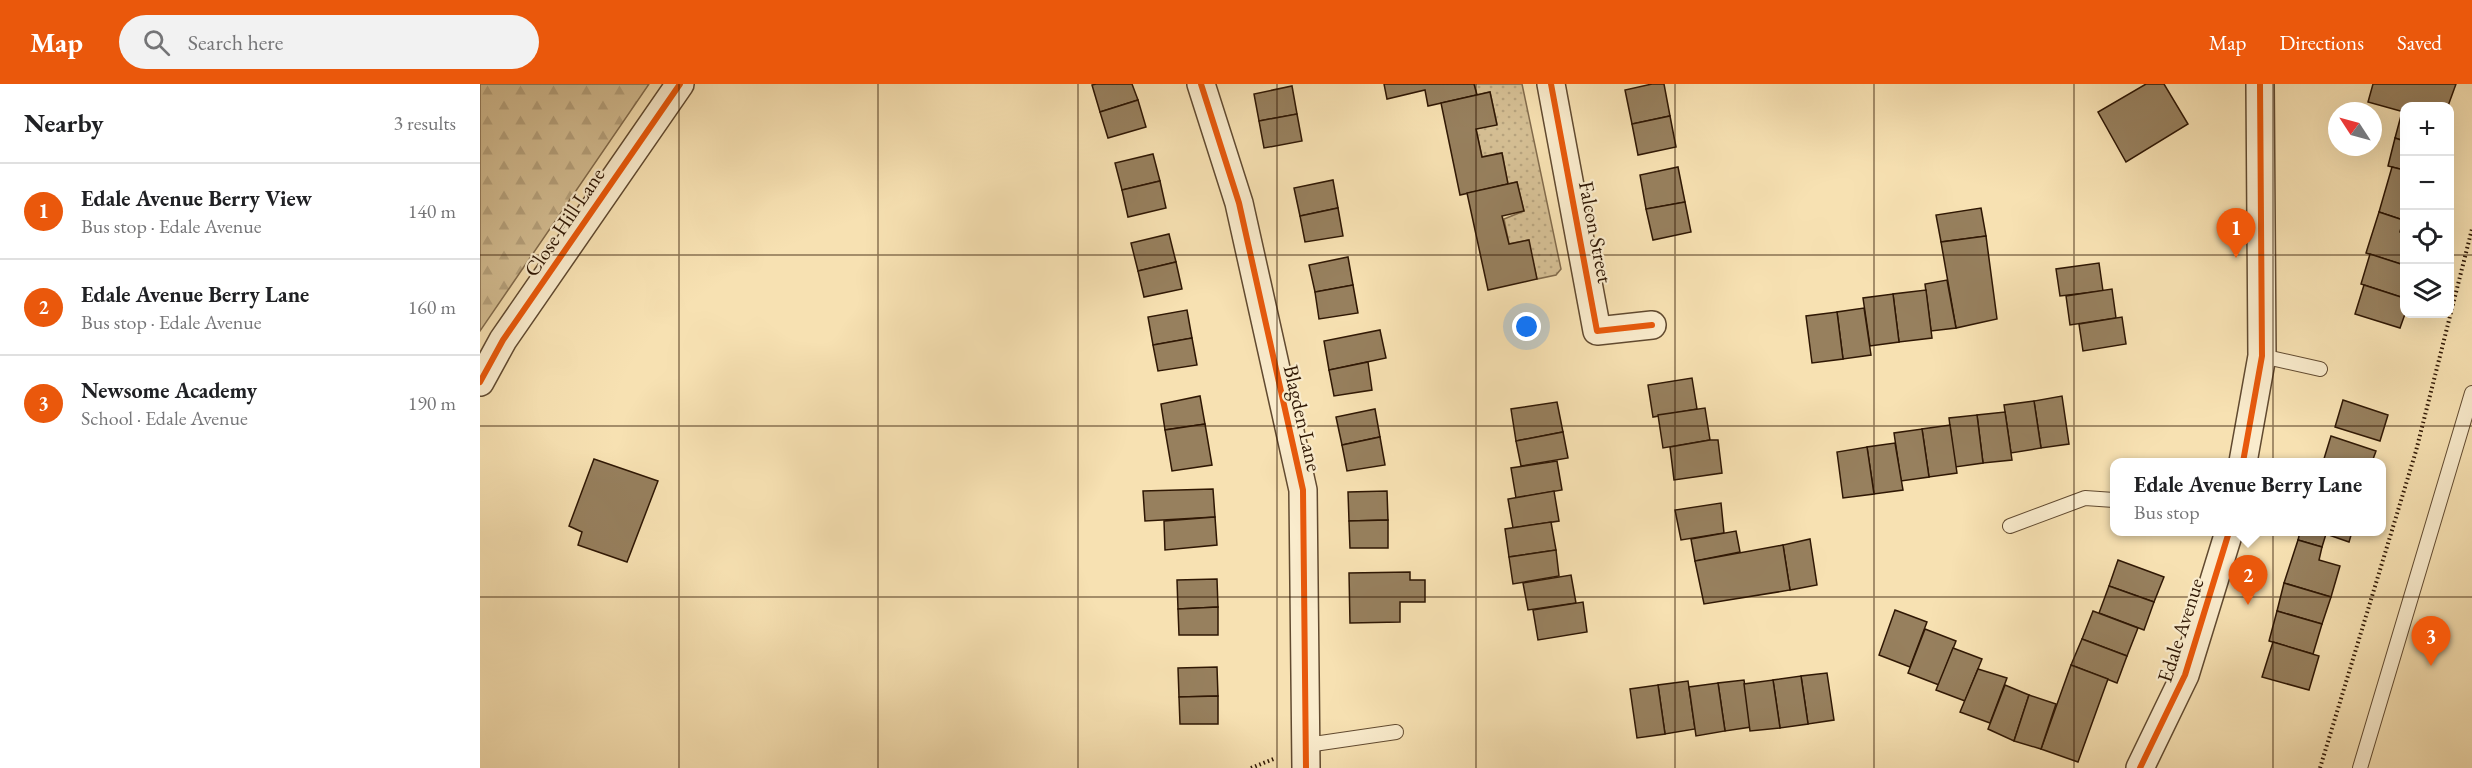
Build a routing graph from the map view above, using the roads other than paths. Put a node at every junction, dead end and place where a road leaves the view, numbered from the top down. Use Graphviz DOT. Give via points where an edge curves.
graph roads {
  1 [pos="680,84"];
  2 [pos="1201,84"];
  3 [pos="1551,84"];
  4 [pos="2260,84"];
  5 [pos="1652,325"];
  6 [pos="2262,356"];
  7 [pos="2320,369"];
  8 [pos="480,382"];
  9 [pos="2472,393"];
  10 [pos="2244,458"];
  11 [pos="2110,500"];
  12 [pos="2010,526"];
  13 [pos="2226,536"];
  14 [pos="1396,732"];
  15 [pos="1307,757"];
  16 [pos="2140,768"];
  17 [pos="2360,768"];
  1 -- 8 [label="street, Close Hill Lane" via="503,340"];
  2 -- 15 [label="street, Blagden Lane" via="1239,203 1303,490"];
  3 -- 5 [label="street, Falcon Street" via="1597,331"];
  4 -- 6 [label="street"];
  6 -- 7 [label="lane"];
  6 -- 10 [label="street"];
  9 -- 17 [label="lane"];
  11 -- 12 [label="lane" via="2085,498"];
  13 -- 16 [label="street, Edale Avenue" via="2186,675"];
  14 -- 15 [label="lane"];
}
